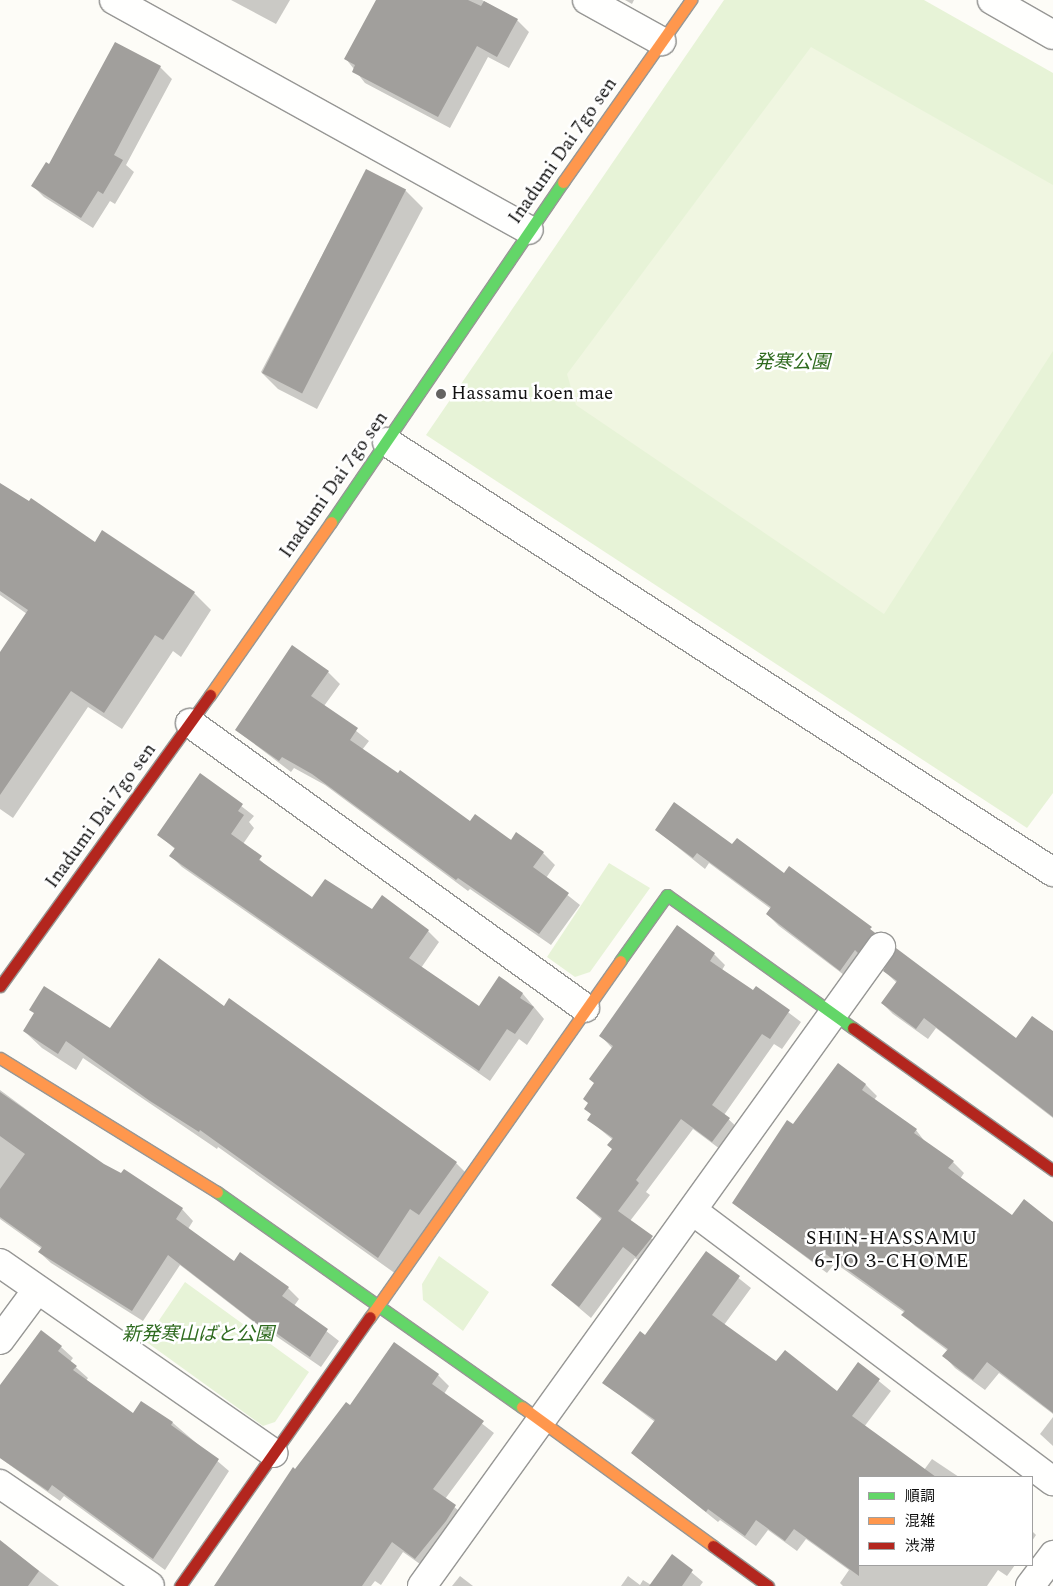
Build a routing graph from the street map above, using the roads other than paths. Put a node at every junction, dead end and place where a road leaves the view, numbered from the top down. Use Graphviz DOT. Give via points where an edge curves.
graph roads {
  1 [pos="114,0"];
  2 [pos="587,0"];
  3 [pos="691,0"];
  4 [pos="992,0"];
  5 [pos="1053,35"];
  6 [pos="661,41"];
  7 [pos="528,230"];
  8 [pos="386,442"];
  9 [pos="190,723"];
  10 [pos="1053,872"];
  11 [pos="882,947"];
  12 [pos="0,986"];
  13 [pos="585,1008"];
  14 [pos="835,1015"];
  15 [pos="0,1058"];
  16 [pos="1053,1170"];
  17 [pos="693,1211"];
  18 [pos="0,1263"];
  19 [pos="36,1290"];
  20 [pos="378,1304"];
  21 [pos="0,1340"];
  22 [pos="542,1421"];
  23 [pos="273,1453"];
  24 [pos="1053,1480"];
  25 [pos="0,1484"];
  26 [pos="1053,1555"];
  27 [pos="150,1586"];
  28 [pos="180,1586"];
  29 [pos="422,1586"];
  30 [pos="768,1586"];
  31 [pos="1030,1586"];
  1 -- 7 [label="street"];
  2 -- 6 [label="street"];
  3 -- 6 [label="street, Inadumi Dai 7go sen"];
  4 -- 5 [label="street"];
  6 -- 7 [label="street, Inadumi Dai 7go sen"];
  7 -- 8 [label="street, Inadumi Dai 7go sen"];
  8 -- 9 [label="street, Inadumi Dai 7go sen"];
  8 -- 10 [label="street"];
  9 -- 12 [label="street, Inadumi Dai 7go sen"];
  9 -- 13 [label="street"];
  11 -- 14 [label="street"];
  13 -- 14 [label="street" via="667,895"];
  13 -- 20 [label="street"];
  14 -- 16 [label="street"];
  14 -- 17 [label="street"];
  15 -- 20 [label="street" via="242,1207"];
  17 -- 22 [label="street"];
  17 -- 24 [label="street"];
  18 -- 19 [label="street"];
  19 -- 21 [label="street"];
  19 -- 23 [label="street"];
  20 -- 22 [label="street"];
  20 -- 23 [label="street"];
  22 -- 29 [label="street"];
  22 -- 30 [label="street"];
  23 -- 28 [label="street"];
  25 -- 27 [label="street"];
  26 -- 31 [label="street"];
}
